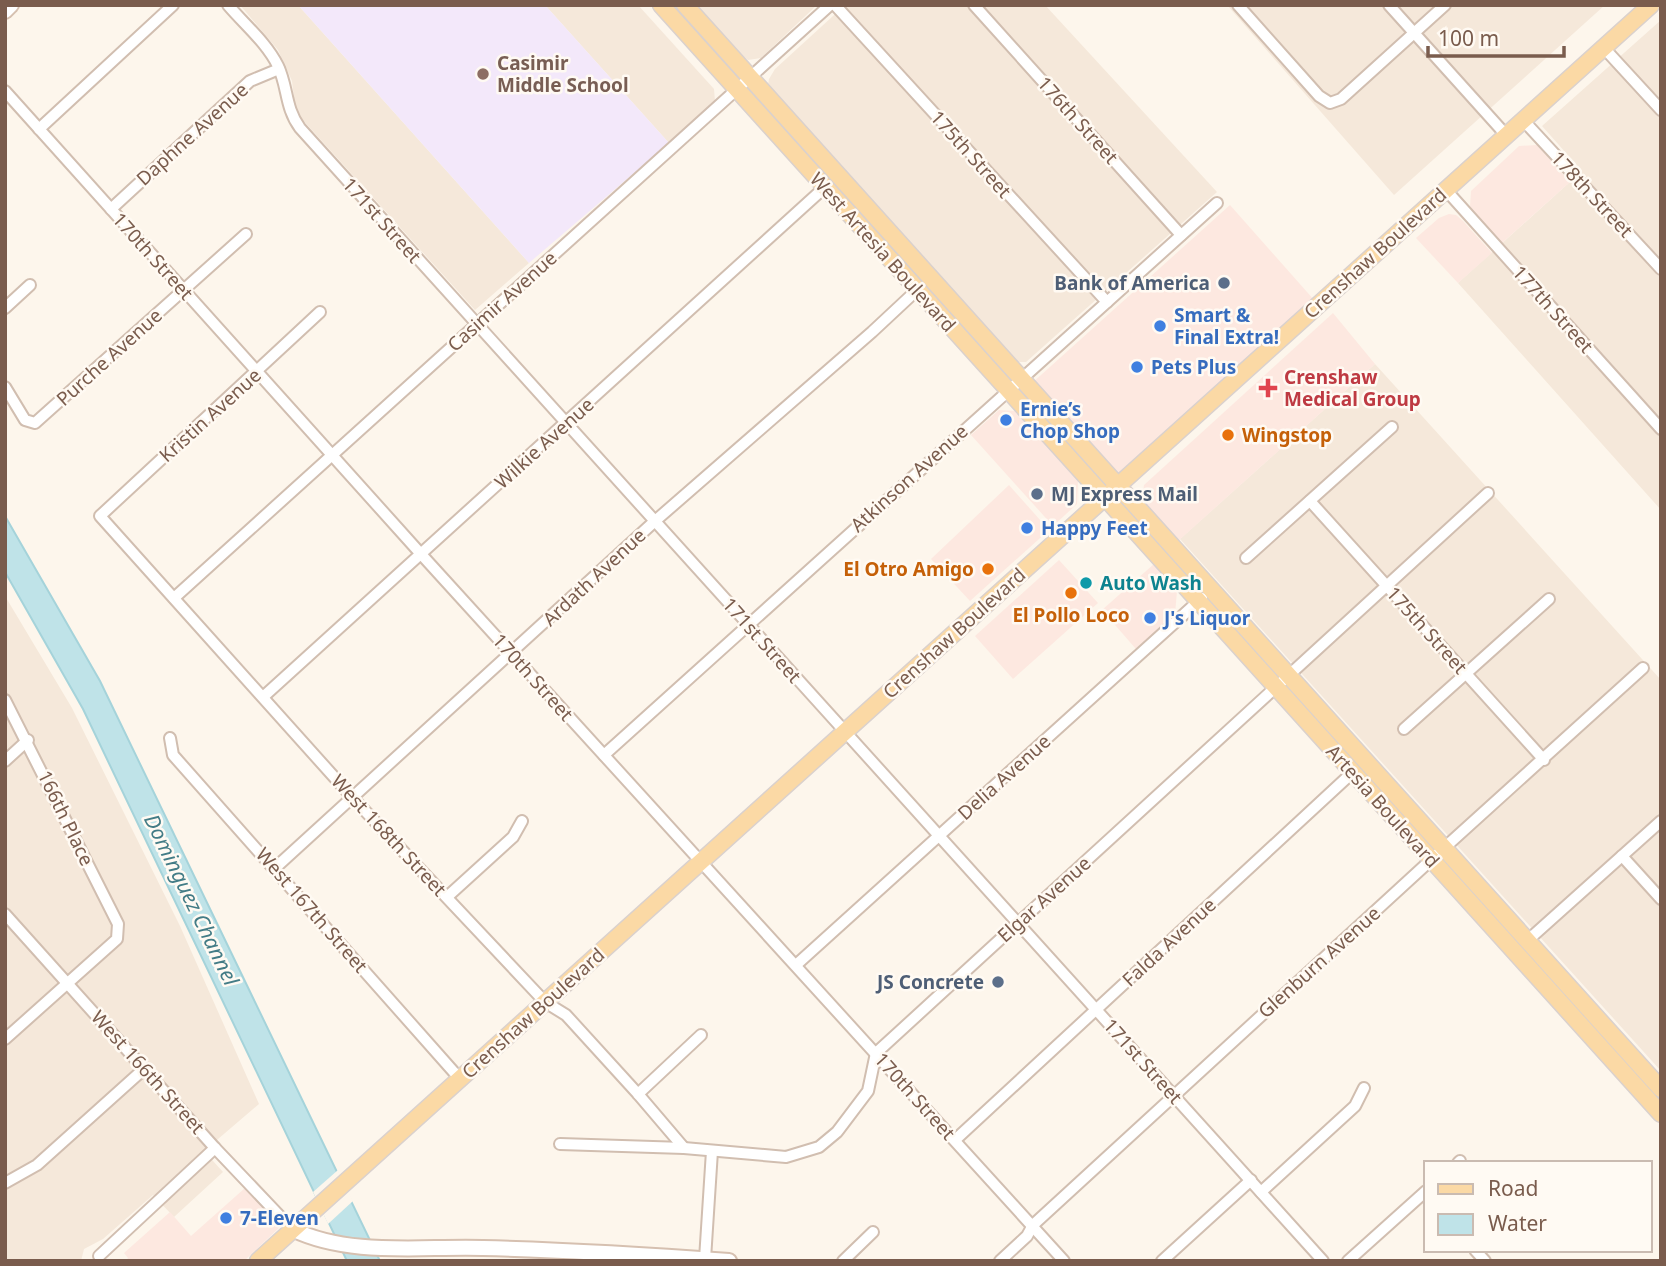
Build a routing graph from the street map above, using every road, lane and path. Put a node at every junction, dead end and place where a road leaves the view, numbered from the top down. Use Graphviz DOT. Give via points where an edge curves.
graph roads {
  1 [pos="11,5"];
  2 [pos="173,5"];
  3 [pos="228,5"];
  4 [pos="661,5"];
  5 [pos="685,5"];
  6 [pos="833,5"];
  7 [pos="975,5"];
  8 [pos="1238,5"];
  9 [pos="1389,5"];
  10 [pos="1445,5"];
  11 [pos="1651,5"];
  12 [pos="5,10"];
  13 [pos="1414,33"];
  14 [pos="1604,48"];
  15 [pos="279,69"];
  16 [pos="750,77"];
  17 [pos="736,89"];
  18 [pos="5,91"];
  19 [pos="1661,110"];
  20 [pos="1523,120"];
  21 [pos="39,129"];
  22 [pos="1506,135"];
  23 [pos="824,188"];
  24 [pos="1446,190"];
  25 [pos="1217,203"];
  26 [pos="111,208"];
  27 [pos="246,234"];
  28 [pos="1181,235"];
  29 [pos="1661,269"];
  30 [pos="30,285"];
  31 [pos="184,290"];
  32 [pos="917,290"];
  33 [pos="1107,302"];
  34 [pos="5,308"];
  35 [pos="320,312"];
  36 [pos="476,324"];
  37 [pos="257,372"];
  38 [pos="1023,378"];
  39 [pos="5,387"];
  40 [pos="1008,392"];
  41 [pos="567,422"];
  42 [pos="1392,427"];
  43 [pos="1661,429"];
  44 [pos="332,455"];
  45 [pos="1118,485"];
  46 [pos="1488,493"];
  47 [pos="1105,498"];
  48 [pos="1310,500"];
  49 [pos="100,516"];
  50 [pos="655,521"];
  51 [pos="420,553"];
  52 [pos="1247,558"];
  53 [pos="1387,586"];
  54 [pos="1211,590"];
  55 [pos="174,598"];
  56 [pos="1549,598"];
  57 [pos="1198,601"];
  58 [pos="748,623"];
  59 [pos="512,653"];
  60 [pos="1643,668"];
  61 [pos="1466,673"];
  62 [pos="1289,676"];
  63 [pos="1275,687"];
  64 [pos="263,697"];
  65 [pos="5,700"];
  66 [pos="1404,729"];
  67 [pos="845,732"];
  68 [pos="170,738"];
  69 [pos="28,740"];
  70 [pos="604,755"];
  71 [pos="1544,760"];
  72 [pos="5,761"];
  73 [pos="1353,772"];
  74 [pos="352,797"];
  75 [pos="522,821"];
  76 [pos="1661,821"];
  77 [pos="939,836"];
  78 [pos="1437,854"];
  79 [pos="1622,856"];
  80 [pos="701,861"];
  81 [pos="275,868"];
  82 [pos="447,897"];
  83 [pos="1661,899"];
  84 [pos="5,914"];
  85 [pos="1018,923"];
  86 [pos="1527,941"];
  87 [pos="796,965"];
  88 [pos="68,983"];
  89 [pos="545,1002"];
  90 [pos="1096,1009"];
  91 [pos="701,1035"];
  92 [pos="5,1039"];
  93 [pos="876,1053"];
  94 [pos="145,1068"];
  95 [pos="460,1079"];
  96 [pos="1364,1088"];
  97 [pos="1661,1089"];
  98 [pos="638,1094"];
  99 [pos="1174,1095"];
  100 [pos="1661,1114"];
  101 [pos="954,1140"];
  102 [pos="560,1144"];
  103 [pos="215,1147"];
  104 [pos="684,1148"];
  105 [pos="712,1151"];
  106 [pos="1251,1180"];
  107 [pos="5,1183"];
  108 [pos="1261,1192"];
  109 [pos="1424,1194"];
  110 [pos="1033,1226"];
  111 [pos="292,1229"];
  112 [pos="873,1233"];
  113 [pos="481,1254"];
  114 [pos="99,1256"];
  115 [pos="671,1259"];
  116 [pos="705,1259"];
  117 [pos="258,1261"];
  118 [pos="729,1261"];
  119 [pos="843,1261"];
  120 [pos="1000,1261"];
  121 [pos="1064,1261"];
  122 [pos="1162,1261"];
  123 [pos="1324,1261"];
  124 [pos="1348,1261"];
  1 -- 12 [label="street"];
  2 -- 21 [label="street"];
  3 -- 15 [label="street, 171st Street"];
  4 -- 17 [label="main road, West Artesia Boulevard"];
  5 -- 16 [label="main road, West Artesia Boulevard"];
  6 -- 16 [label="street, Casimir Avenue"];
  6 -- 33 [label="street, 175th Street"];
  7 -- 28 [label="street, 176th Street"];
  8 -- 13 [label="street" via="1330,103 1341,99"];
  9 -- 13 [label="street"];
  10 -- 13 [label="street"];
  11 -- 14 [label="main road, Crenshaw Boulevard"];
  13 -- 22 [label="street"];
  14 -- 19 [label="street"];
  14 -- 20 [label="main road, Crenshaw Boulevard"];
  15 -- 26 [label="street, Daphne Avenue" via="250,81"];
  15 -- 36 [label="street, 171st Street" via="288,107 300,128"];
  16 -- 17 [label="street, Casimir Avenue"];
  16 -- 38 [label="main road, West Artesia Boulevard"];
  17 -- 23 [label="main road, West Artesia Boulevard"];
  17 -- 36 [label="street, Casimir Avenue"];
  18 -- 21 [label="street, 170th Street"];
  20 -- 22 [label="main road, Crenshaw Boulevard"];
  20 -- 29 [label="street, 178th Street"];
  21 -- 26 [label="street, 170th Street"];
  22 -- 24 [label="main road, Crenshaw Boulevard"];
  23 -- 32 [label="main road, West Artesia Boulevard"];
  23 -- 41 [label="street, Wilkie Avenue"];
  24 -- 43 [label="street, 177th Street"];
  24 -- 45 [label="main road, Crenshaw Boulevard"];
  25 -- 28 [label="street, Atkinson Avenue"];
  26 -- 31 [label="street, 170th Street"];
  27 -- 31 [label="street, Purche Avenue"];
  28 -- 33 [label="street, Atkinson Avenue"];
  30 -- 34 [label="street"];
  31 -- 37 [label="street, 170th Street"];
  31 -- 39 [label="street, Purche Avenue" via="36,423 25,420"];
  32 -- 40 [label="main road, West Artesia Boulevard"];
  32 -- 50 [label="street, Ardath Avenue"];
  33 -- 38 [label="street, Atkinson Avenue"];
  35 -- 37 [label="street, Kristin Avenue"];
  36 -- 41 [label="street, 171st Street"];
  36 -- 44 [label="street, Casimir Avenue"];
  37 -- 44 [label="street, 170th Street"];
  37 -- 49 [label="street, Kristin Avenue"];
  38 -- 40 [label="street, Atkinson Avenue"];
  38 -- 45 [label="main road, West Artesia Boulevard"];
  40 -- 47 [label="main road, West Artesia Boulevard"];
  40 -- 58 [label="street, Atkinson Avenue"];
  41 -- 50 [label="street, 171st Street"];
  41 -- 51 [label="street, Wilkie Avenue"];
  42 -- 48 [label="street"];
  44 -- 51 [label="street, 170th Street"];
  44 -- 55 [label="street, Casimir Avenue"];
  45 -- 47 [label="main road, Crenshaw Boulevard"];
  45 -- 54 [label="main road, Artesia Boulevard"];
  46 -- 53 [label="street, Elgar Avenue"];
  47 -- 57 [label="main road, Artesia Boulevard"];
  47 -- 67 [label="main road, Crenshaw Boulevard"];
  48 -- 52 [label="street"];
  48 -- 53 [label="street, 175th Street"];
  49 -- 55 [label="street, West 168th Street"];
  50 -- 58 [label="street, 171st Street"];
  50 -- 59 [label="street, Ardath Avenue"];
  51 -- 59 [label="street, 170th Street"];
  51 -- 64 [label="street, Wilkie Avenue"];
  53 -- 61 [label="street, 175th Street"];
  53 -- 62 [label="street, Elgar Avenue"];
  54 -- 57 [label="street, Delia Avenue"];
  54 -- 62 [label="main road, Artesia Boulevard"];
  55 -- 64 [label="street, West 168th Street"];
  56 -- 61 [label="street"];
  57 -- 63 [label="main road, Artesia Boulevard"];
  57 -- 77 [label="street, Delia Avenue"];
  58 -- 67 [label="street, 171st Street"];
  58 -- 70 [label="street, Atkinson Avenue"];
  59 -- 70 [label="street, 170th Street"];
  59 -- 74 [label="street, Ardath Avenue"];
  60 -- 71 [label="street, Glenburn Avenue"];
  61 -- 66 [label="street"];
  61 -- 71 [label="street, 175th Street"];
  62 -- 63 [label="street, Elgar Avenue"];
  62 -- 78 [label="main road, Artesia Boulevard"];
  63 -- 73 [label="main road, Artesia Boulevard"];
  63 -- 85 [label="street, Elgar Avenue"];
  64 -- 74 [label="street, West 168th Street"];
  65 -- 69 [label="street, 166th Place"];
  67 -- 77 [label="street, 171st Street"];
  67 -- 80 [label="main road, Crenshaw Boulevard"];
  68 -- 81 [label="street, West 167th Street" via="173,755"];
  69 -- 72 [label="street"];
  69 -- 88 [label="street, 166th Place" via="118,924 117,939"];
  70 -- 80 [label="street, 170th Street"];
  71 -- 78 [label="street, Glenburn Avenue"];
  73 -- 78 [label="main road, Artesia Boulevard"];
  73 -- 90 [label="street, Falda Avenue"];
  74 -- 81 [label="street, Ardath Avenue"];
  74 -- 82 [label="street, West 168th Street"];
  75 -- 82 [label="street" via="513,837"];
  76 -- 79 [label="street"];
  77 -- 85 [label="street, 171st Street"];
  77 -- 87 [label="street, Delia Avenue"];
  78 -- 86 [label="main road, Artesia Boulevard"];
  78 -- 99 [label="street, Glenburn Avenue"];
  78 -- 100 [label="main road, Artesia Boulevard"];
  79 -- 83 [label="street"];
  79 -- 86 [label="street"];
  80 -- 87 [label="street, 170th Street"];
  80 -- 89 [label="main road, Crenshaw Boulevard"];
  81 -- 95 [label="street, West 167th Street"];
  82 -- 89 [label="street, West 168th Street"];
  84 -- 88 [label="street, West 166th Street"];
  85 -- 90 [label="street, 171st Street"];
  85 -- 93 [label="street, Elgar Avenue"];
  86 -- 97 [label="main road, Artesia Boulevard"];
  87 -- 93 [label="street, 170th Street"];
  88 -- 92 [label="street"];
  88 -- 94 [label="street, West 166th Street"];
  89 -- 95 [label="main road, Crenshaw Boulevard"];
  89 -- 98 [label="street, West 168th Street" via="566,1015"];
  90 -- 99 [label="street, 171st Street"];
  90 -- 101 [label="street, Falda Avenue"];
  91 -- 98 [label="street"];
  93 -- 101 [label="street, 170th Street"];
  93 -- 105 [label="street" via="868,1091 837,1132 819,1147 786,1157"];
  94 -- 103 [label="street, West 166th Street"];
  94 -- 107 [label="street" via="37,1165"];
  95 -- 111 [label="main road, Crenshaw Boulevard"];
  96 -- 108 [label="street" via="1355,1106"];
  98 -- 104 [label="street, West 168th Street"];
  99 -- 106 [label="street, 171st Street"];
  99 -- 110 [label="street, Glenburn Avenue"];
  101 -- 110 [label="street, 170th Street"];
  102 -- 104 [label="street"];
  103 -- 111 [label="street, West 166th Street"];
  103 -- 114 [label="street"];
  104 -- 105 [label="street"];
  105 -- 116 [label="street"];
  106 -- 108 [label="street, 171st Street"];
  106 -- 122 [label="street"];
  108 -- 123 [label="street, 171st Street"];
  109 -- 124 [label="street"];
  110 -- 120 [label="street, Glenburn Avenue"];
  110 -- 121 [label="street, 170th Street"];
  111 -- 113 [label="street" via="337,1244"];
  111 -- 117 [label="main road, Crenshaw Boulevard"];
  112 -- 119 [label="street"];
  113 -- 115 [label="street"];
  115 -- 116 [label="street"];
  116 -- 118 [label="street"];
}
